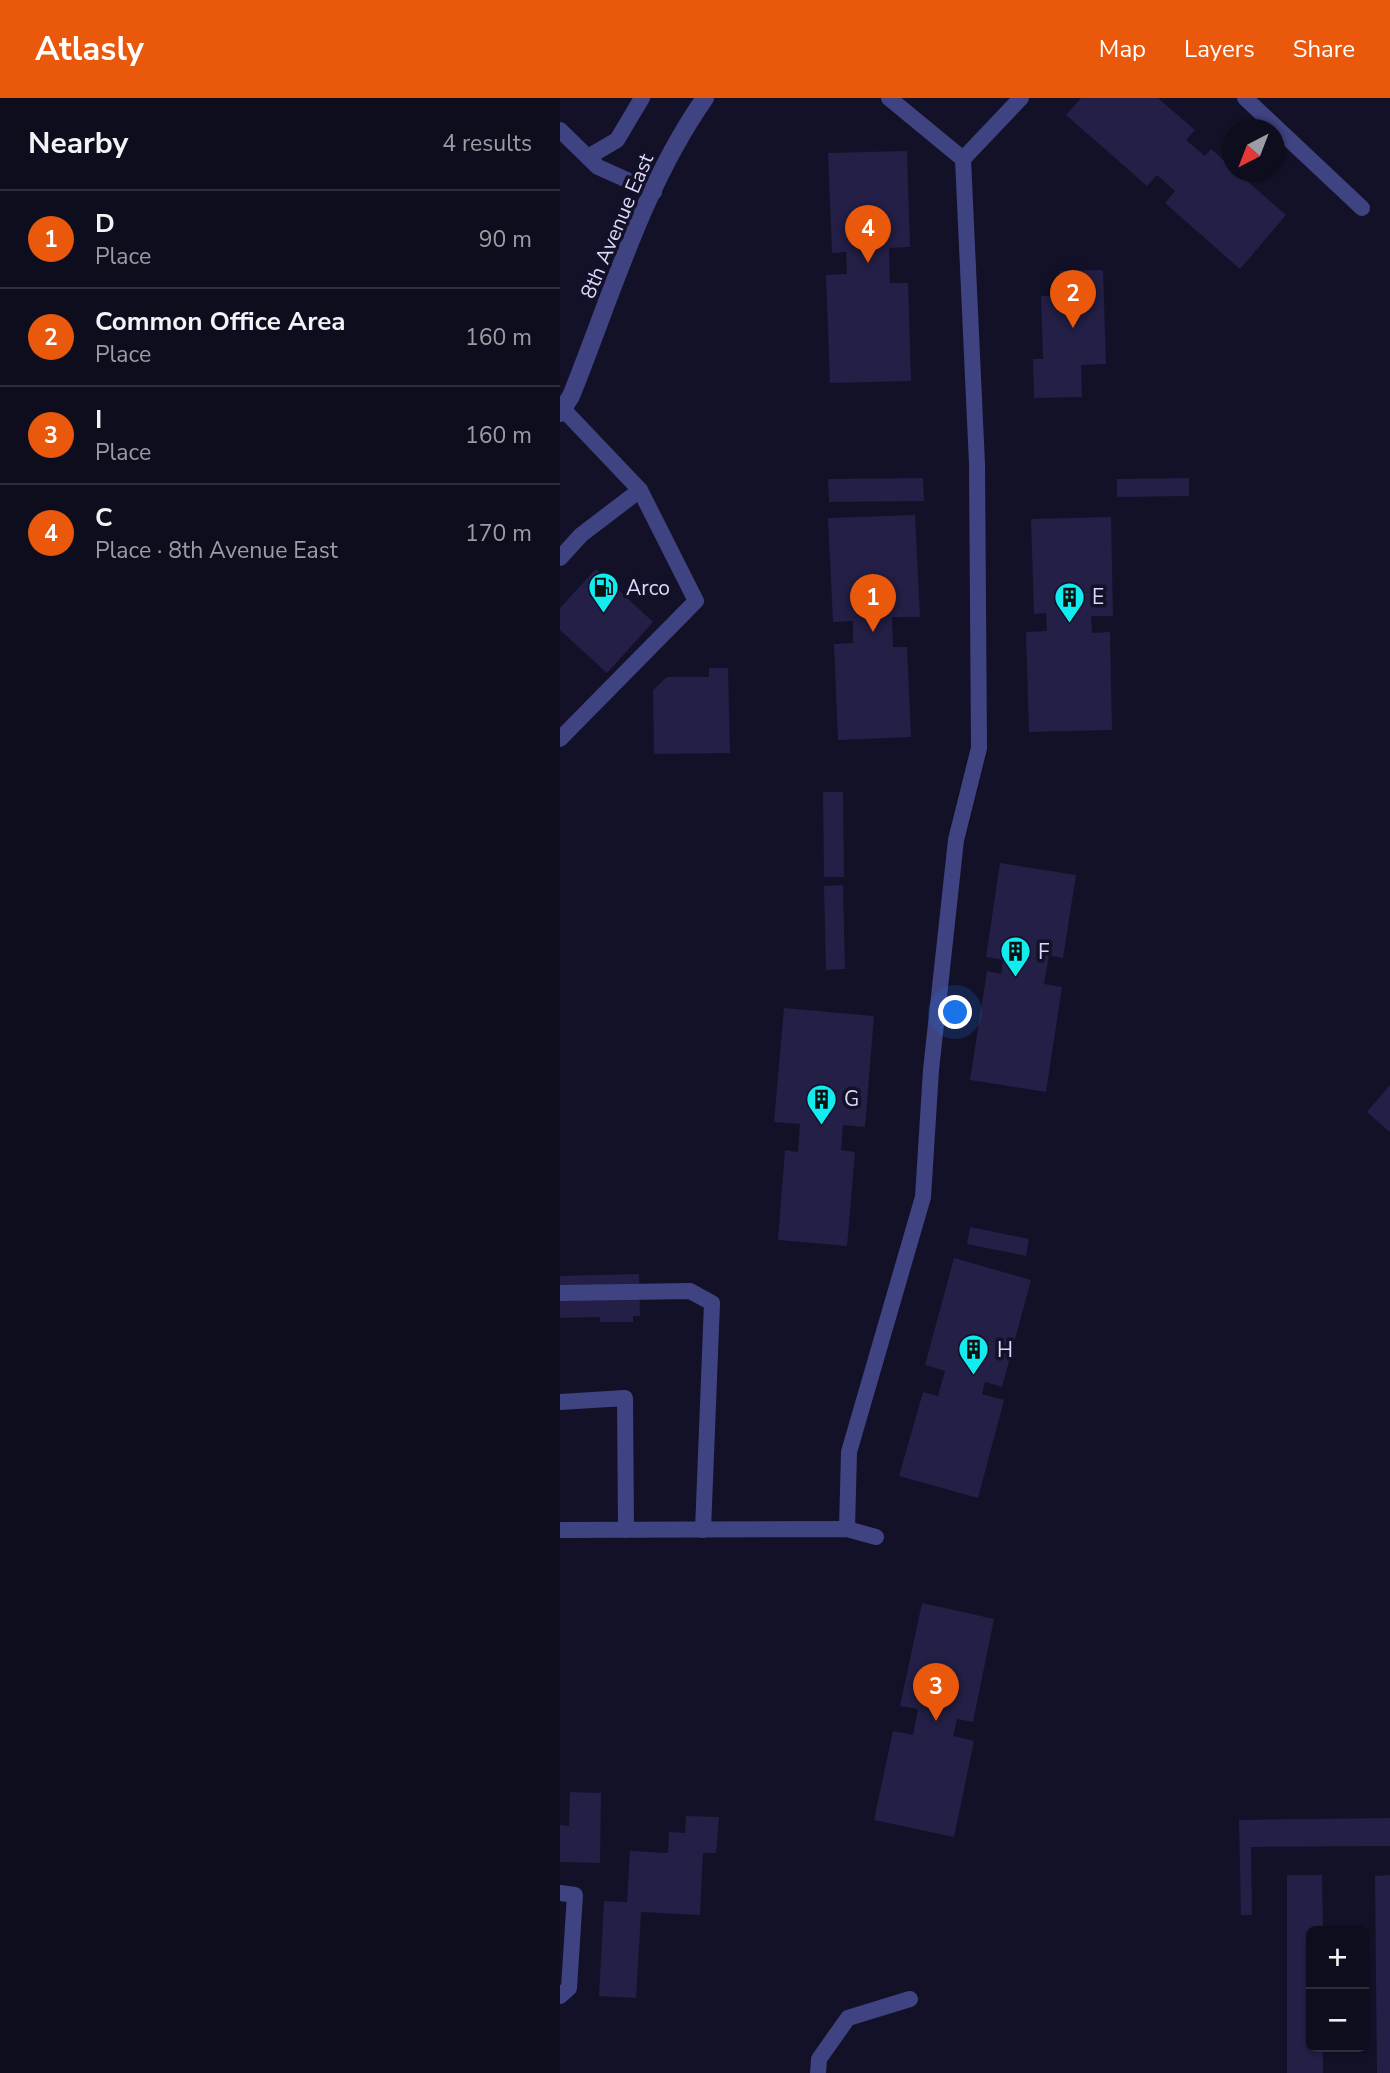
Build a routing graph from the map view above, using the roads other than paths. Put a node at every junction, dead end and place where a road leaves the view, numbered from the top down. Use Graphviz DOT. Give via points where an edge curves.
graph roads {
  1 [pos="642,98"];
  2 [pos="705,98"];
  3 [pos="889,98"];
  4 [pos="1021,98"];
  5 [pos="1245,98"];
  6 [pos="561,130"];
  7 [pos="560,150"];
  8 [pos="588,157"];
  9 [pos="963,159"];
  10 [pos="654,191"];
  11 [pos="1362,208"];
  12 [pos="561,411"];
  13 [pos="640,490"];
  14 [pos="560,558"];
  15 [pos="561,738"];
  16 [pos="560,1293"];
  17 [pos="560,1402"];
  18 [pos="848,1529"];
  19 [pos="560,1530"];
  20 [pos="626,1530"];
  21 [pos="703,1530"];
  22 [pos="876,1537"];
  23 [pos="560,1893"];
  24 [pos="560,1996"];
  25 [pos="910,1999"];
  26 [pos="818,2073"];
  1 -- 8 [label="lane" via="617,140"];
  2 -- 10 [label="street, 8th Avenue East"];
  3 -- 9 [label="lane"];
  4 -- 9 [label="lane"];
  5 -- 11 [label="lane"];
  6 -- 7 [label="lane"];
  6 -- 8 [label="lane"];
  8 -- 10 [label="lane" via="598,167"];
  9 -- 18 [label="lane" via="977,464 979,748 956,840 931,1070 923,1197 849,1452"];
  10 -- 12 [label="street, 8th Avenue East"];
  12 -- 13 [label="lane"];
  13 -- 14 [label="lane" via="581,535"];
  13 -- 15 [label="lane" via="696,601"];
  16 -- 21 [label="lane" via="690,1291 712,1303"];
  17 -- 20 [label="lane" via="625,1398"];
  18 -- 21 [label="lane"];
  18 -- 22 [label="lane"];
  19 -- 20 [label="lane"];
  20 -- 21 [label="lane"];
  23 -- 24 [label="lane" via="575,1895 569,1988"];
  25 -- 26 [label="lane" via="848,2018 818,2059"];
}
